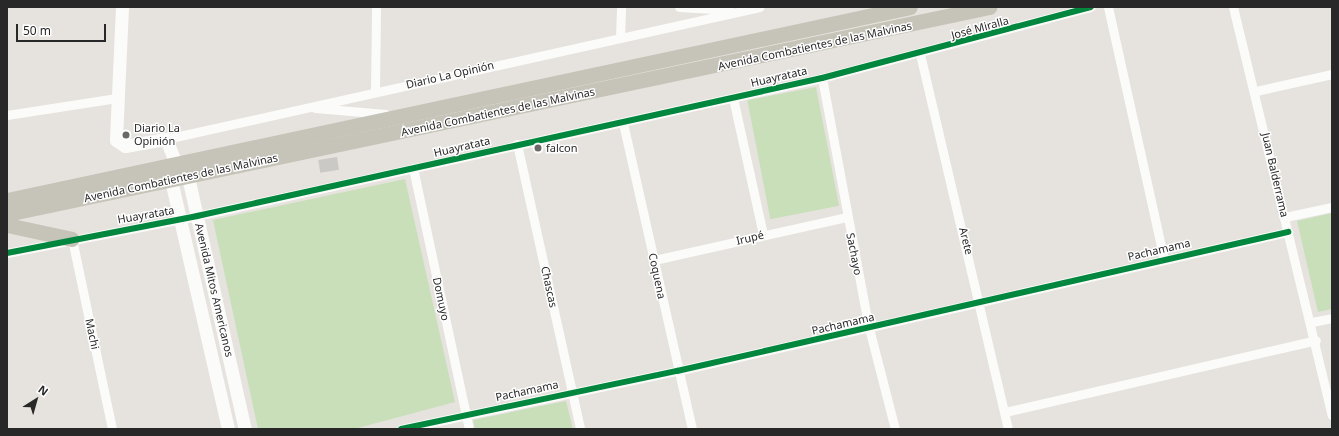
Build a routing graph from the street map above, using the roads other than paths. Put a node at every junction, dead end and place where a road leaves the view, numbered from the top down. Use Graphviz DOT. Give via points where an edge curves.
graph roads {
  1 [pos="122,7"];
  2 [pos="376,7"];
  3 [pos="621,7"];
  4 [pos="679,7"];
  5 [pos="760,7"];
  6 [pos="910,7"];
  7 [pos="989,7"];
  8 [pos="1091,7"];
  9 [pos="1108,7"];
  10 [pos="1233,7"];
  11 [pos="742,11"];
  12 [pos="620,38"];
  13 [pos="920,54"];
  14 [pos="1332,74"];
  15 [pos="822,78"];
  16 [pos="1256,91"];
  17 [pos="375,92"];
  18 [pos="117,98"];
  19 [pos="733,98"];
  20 [pos="308,108"];
  21 [pos="7,115"];
  22 [pos="412,116"];
  23 [pos="623,123"];
  24 [pos="166,139"];
  25 [pos="517,144"];
  26 [pos="176,164"];
  27 [pos="413,168"];
  28 [pos="188,177"];
  29 [pos="171,180"];
  30 [pos="7,200"];
  31 [pos="1332,207"];
  32 [pos="7,214"];
  33 [pos="197,216"];
  34 [pos="847,217"];
  35 [pos="1285,217"];
  36 [pos="179,219"];
  37 [pos="7,225"];
  38 [pos="1288,232"];
  39 [pos="763,235"];
  40 [pos="72,239"];
  41 [pos="7,253"];
  42 [pos="1164,259"];
  43 [pos="654,260"];
  44 [pos="980,301"];
  45 [pos="1332,318"];
  46 [pos="1312,322"];
  47 [pos="869,328"];
  48 [pos="1316,340"];
  49 [pos="678,371"];
  50 [pos="572,392"];
  51 [pos="1005,412"];
  52 [pos="466,414"];
  53 [pos="1332,415"];
  54 [pos="112,429"];
  55 [pos="228,429"];
  56 [pos="245,429"];
  57 [pos="402,429"];
  58 [pos="469,429"];
  59 [pos="580,429"];
  60 [pos="692,429"];
  61 [pos="896,429"];
  62 [pos="1008,429"];
  1 -- 18 [label="street"];
  2 -- 17 [label="street"];
  3 -- 12 [label="street"];
  4 -- 11 [label="street"];
  5 -- 11 [label="street, Diario La Opinión"];
  6 -- 22 [label="main road, Avenida Combatientes de las Malvinas"];
  7 -- 28 [label="main road, Avenida Combatientes de las Malvinas"];
  8 -- 13 [label="street, José Miralla"];
  9 -- 42 [label="street"];
  10 -- 16 [label="street, Juan Balderrama"];
  11 -- 12 [label="street, Diario La Opinión"];
  12 -- 17 [label="street, Diario La Opinión"];
  13 -- 15 [label="street, Huayratata"];
  13 -- 44 [label="street, Arete"];
  14 -- 16 [label="street"];
  15 -- 19 [label="street, Huayratata"];
  15 -- 34 [label="street, Sachayo"];
  16 -- 35 [label="street, Juan Balderrama"];
  17 -- 20 [label="street, Diario La Opinión"];
  18 -- 21 [label="street"];
  18 -- 24 [label="street, Diario La Opinión" via="118,143 125,146"];
  19 -- 23 [label="street, Huayratata"];
  19 -- 39 [label="street"];
  20 -- 22 [label="street"];
  20 -- 24 [label="street, Diario La Opinión"];
  22 -- 26 [label="main road, Avenida Combatientes de las Malvinas"];
  23 -- 25 [label="street, Huayratata"];
  23 -- 43 [label="street, Coquena"];
  24 -- 26 [label="street"];
  25 -- 27 [label="street, Huayratata"];
  25 -- 50 [label="street, Chascas"];
  26 -- 28 [label="street, Avenida Mitos Americanos"];
  26 -- 29 [label="street, Avenida Mitos Americanos"];
  26 -- 30 [label="main road, Avenida Combatientes de las Malvinas"];
  27 -- 33 [label="street, Huayratata"];
  27 -- 52 [label="street, Domuyo"];
  28 -- 29 [label="main road, Avenida Combatientes de las Malvinas"];
  28 -- 33 [label="street, Avenida Mitos Americanos"];
  29 -- 32 [label="main road, Avenida Combatientes de las Malvinas"];
  29 -- 36 [label="street, Avenida Mitos Americanos"];
  31 -- 35 [label="street"];
  33 -- 36 [label="street, Huayratata"];
  33 -- 56 [label="street, Avenida Mitos Americanos"];
  34 -- 39 [label="street, Irupé"];
  34 -- 47 [label="street, Sachayo"];
  35 -- 38 [label="street, Juan Balderrama"];
  36 -- 40 [label="street, Huayratata"];
  36 -- 55 [label="street, Avenida Mitos Americanos"];
  37 -- 40 [label="main road"];
  38 -- 42 [label="street, Pachamama"];
  38 -- 46 [label="street, Juan Balderrama"];
  39 -- 43 [label="street, Irupé"];
  40 -- 41 [label="street, Huayratata"];
  40 -- 54 [label="street, Machi"];
  42 -- 44 [label="street, Pachamama"];
  43 -- 49 [label="street, Coquena"];
  44 -- 47 [label="street, Pachamama"];
  44 -- 51 [label="street, Arete"];
  45 -- 46 [label="street"];
  46 -- 48 [label="street, Juan Balderrama"];
  47 -- 49 [label="street, Pachamama"];
  47 -- 61 [label="street, Sachayo"];
  48 -- 51 [label="street"];
  48 -- 53 [label="street, Juan Balderrama"];
  49 -- 50 [label="street, Pachamama"];
  49 -- 60 [label="street, Coquena"];
  50 -- 52 [label="street, Pachamama"];
  50 -- 59 [label="street, Chascas"];
  51 -- 62 [label="street, Arete"];
  52 -- 57 [label="street, Pachamama"];
  52 -- 58 [label="street, Domuyo"];
}
